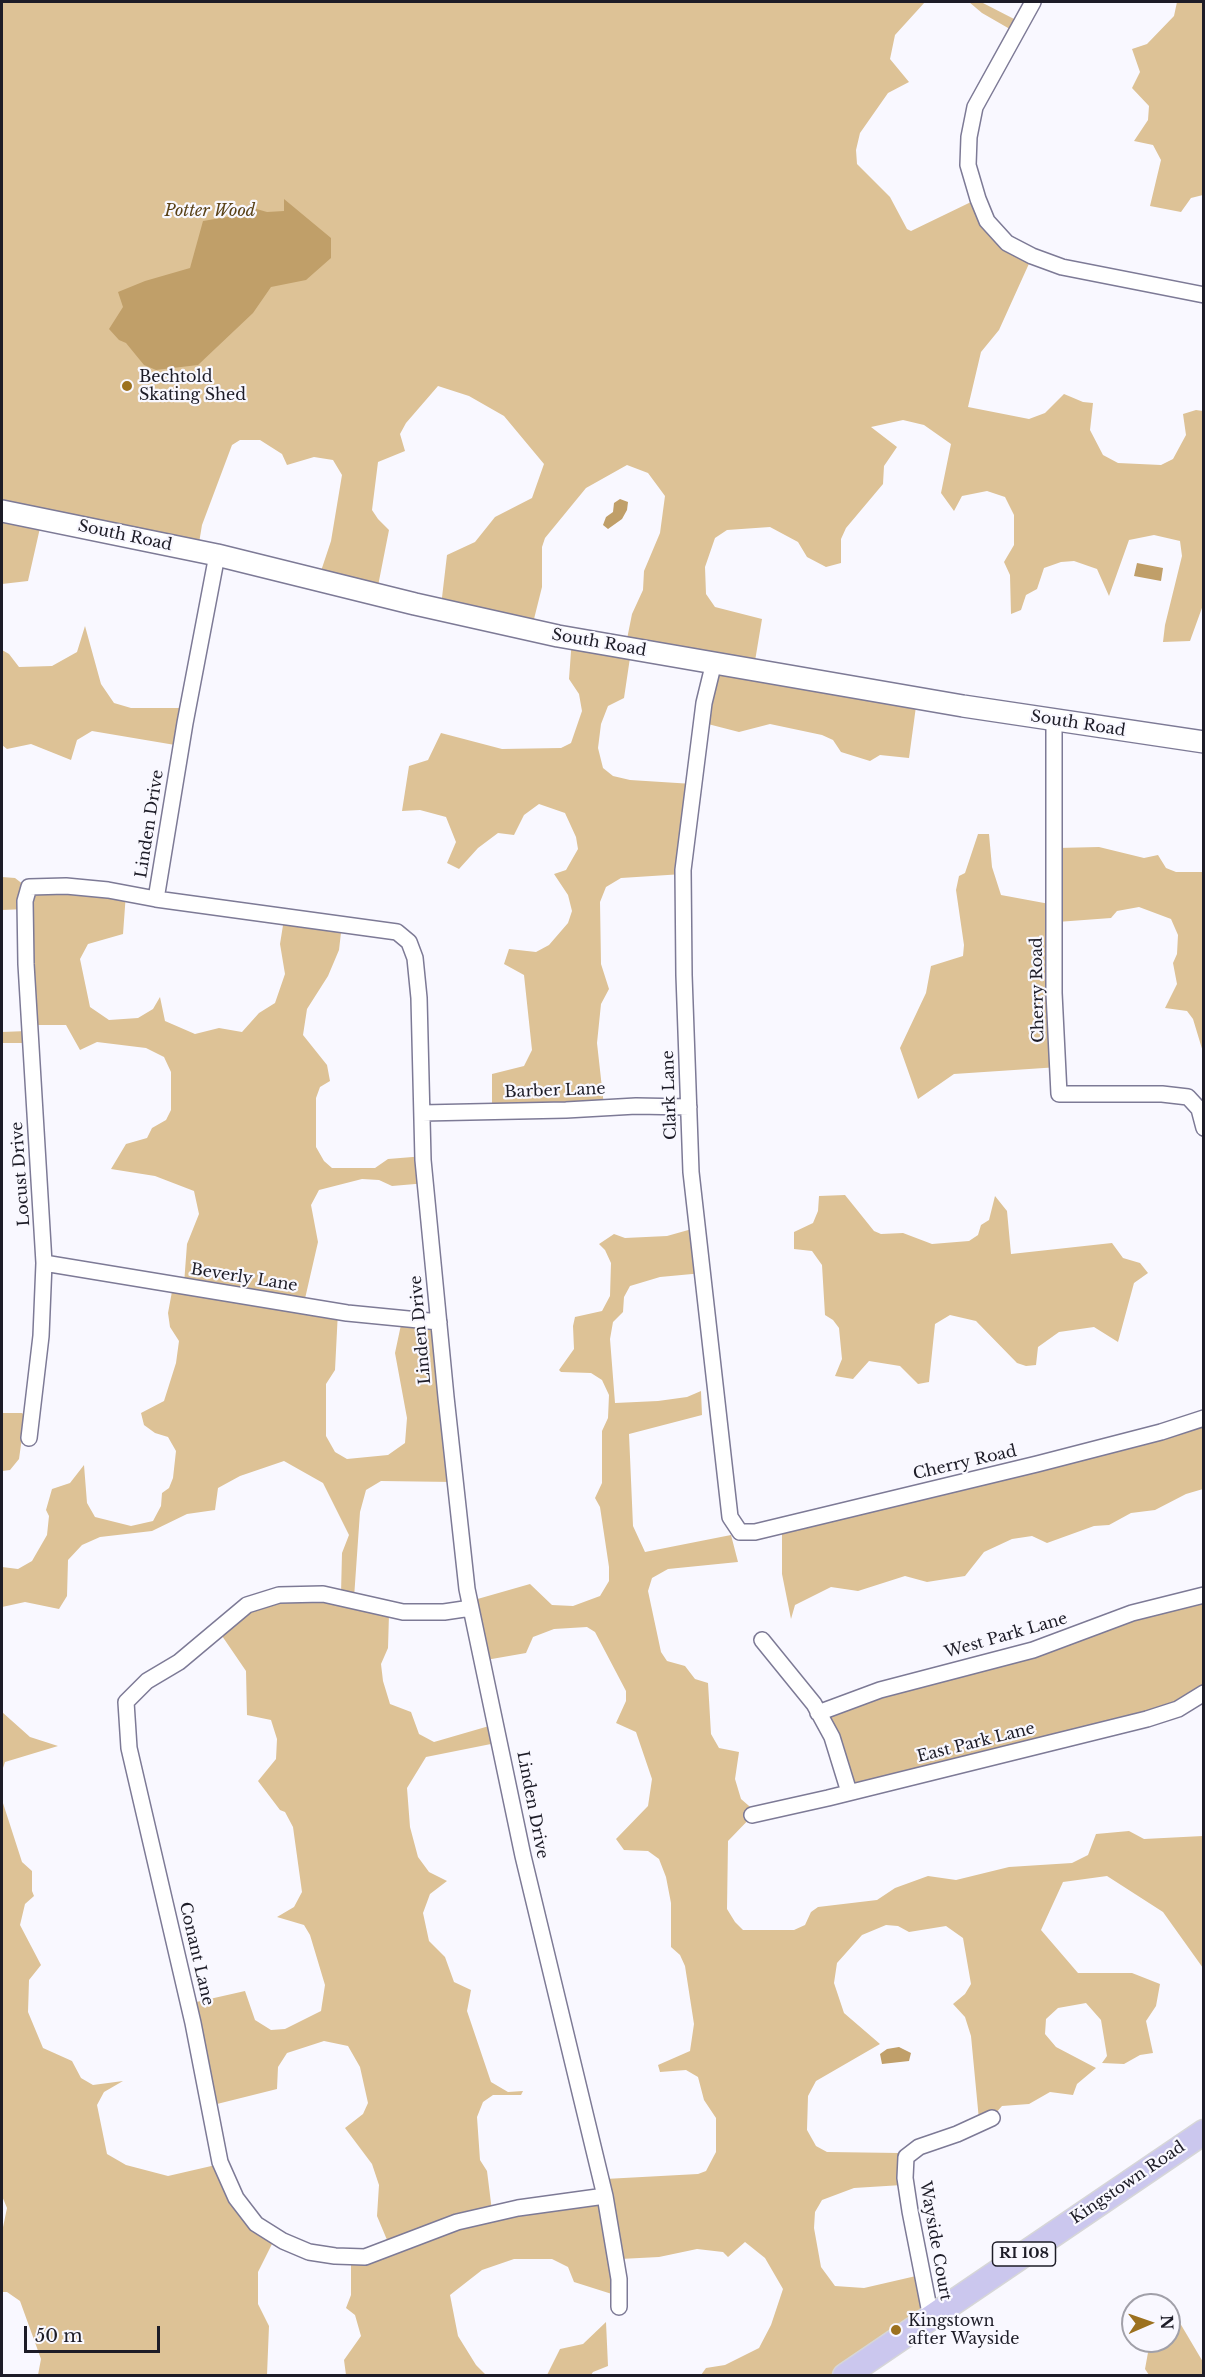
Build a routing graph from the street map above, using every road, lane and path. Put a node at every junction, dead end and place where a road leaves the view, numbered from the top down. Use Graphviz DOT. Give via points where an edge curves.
graph roads {
  1 [pos="1033,2"];
  2 [pos="1203,295"];
  3 [pos="2,511"];
  4 [pos="217,555"];
  5 [pos="714,662"];
  6 [pos="1054,720"];
  7 [pos="1203,742"];
  8 [pos="156,899"];
  9 [pos="689,1107"];
  10 [pos="422,1113"];
  11 [pos="1203,1128"];
  12 [pos="44,1263"];
  13 [pos="439,1322"];
  14 [pos="1203,1418"];
  15 [pos="28,1438"];
  16 [pos="736,1525"];
  17 [pos="1203,1594"];
  18 [pos="471,1608"];
  19 [pos="762,1640"];
  20 [pos="1203,1693"];
  21 [pos="818,1713"];
  22 [pos="849,1792"];
  23 [pos="752,1815"];
  24 [pos="992,2118"];
  25 [pos="1203,2132"];
  26 [pos="605,2196"];
  27 [pos="619,2307"];
  28 [pos="931,2318"];
  29 [pos="845,2376"];
  1 -- 2 [label="street" via="975,107 968,165 987,221 1007,243 1062,267"];
  3 -- 4 [label="street, South Road"];
  4 -- 5 [label="street, South Road" via="558,636"];
  4 -- 8 [label="street, Linden Drive" via="184,723"];
  5 -- 6 [label="street, South Road"];
  5 -- 9 [label="street, Clark Lane" via="704,703 683,870"];
  6 -- 7 [label="street, South Road"];
  6 -- 11 [label="street, Cherry Road" via="1054,993 1059,1094 1188,1097 1199,1108"];
  8 -- 10 [label="street, Linden Drive" via="397,932 409,942 415,958"];
  8 -- 12 [label="street, Locust Drive" via="108,890 29,887 25,901 26,964"];
  9 -- 10 [label="street, Barber Lane"];
  9 -- 16 [label="street, Clark Lane" via="691,1172 711,1355 730,1517"];
  10 -- 13 [label="street, Linden Drive"];
  12 -- 13 [label="street, Beverly Lane" via="347,1313"];
  12 -- 15 [label="street" via="41,1336"];
  13 -- 18 [label="street, Linden Drive"];
  14 -- 16 [label="street, Cherry Road" via="1037,1464 755,1532 740,1532"];
  17 -- 21 [label="street, West Park Lane" via="1132,1613 1033,1650 880,1690"];
  18 -- 26 [label="street, Linden Drive" via="523,1856"];
  18 -- 26 [label="street, Conant Lane" via="403,1612 323,1594 279,1595 247,1605 179,1662 147,1680 126,1702 129,1748 193,2024 220,2162 236,2198 256,2224 309,2252 335,2256 365,2257 457,2222 518,2208"];
  19 -- 21 [label="street"];
  20 -- 22 [label="street, East Park Lane" via="1178,1709 1147,1719"];
  21 -- 22 [label="street" via="832,1737"];
  22 -- 23 [label="street, East Park Lane"];
  24 -- 28 [label="street, Wayside Court" via="918,2147 906,2157 910,2211"];
  25 -- 28 [label="main road, Kingstown Road / RI 108"];
  26 -- 27 [label="street, Linden Drive" via="619,2280"];
  28 -- 29 [label="main road, Kingstown Road / RI 108"];
}
